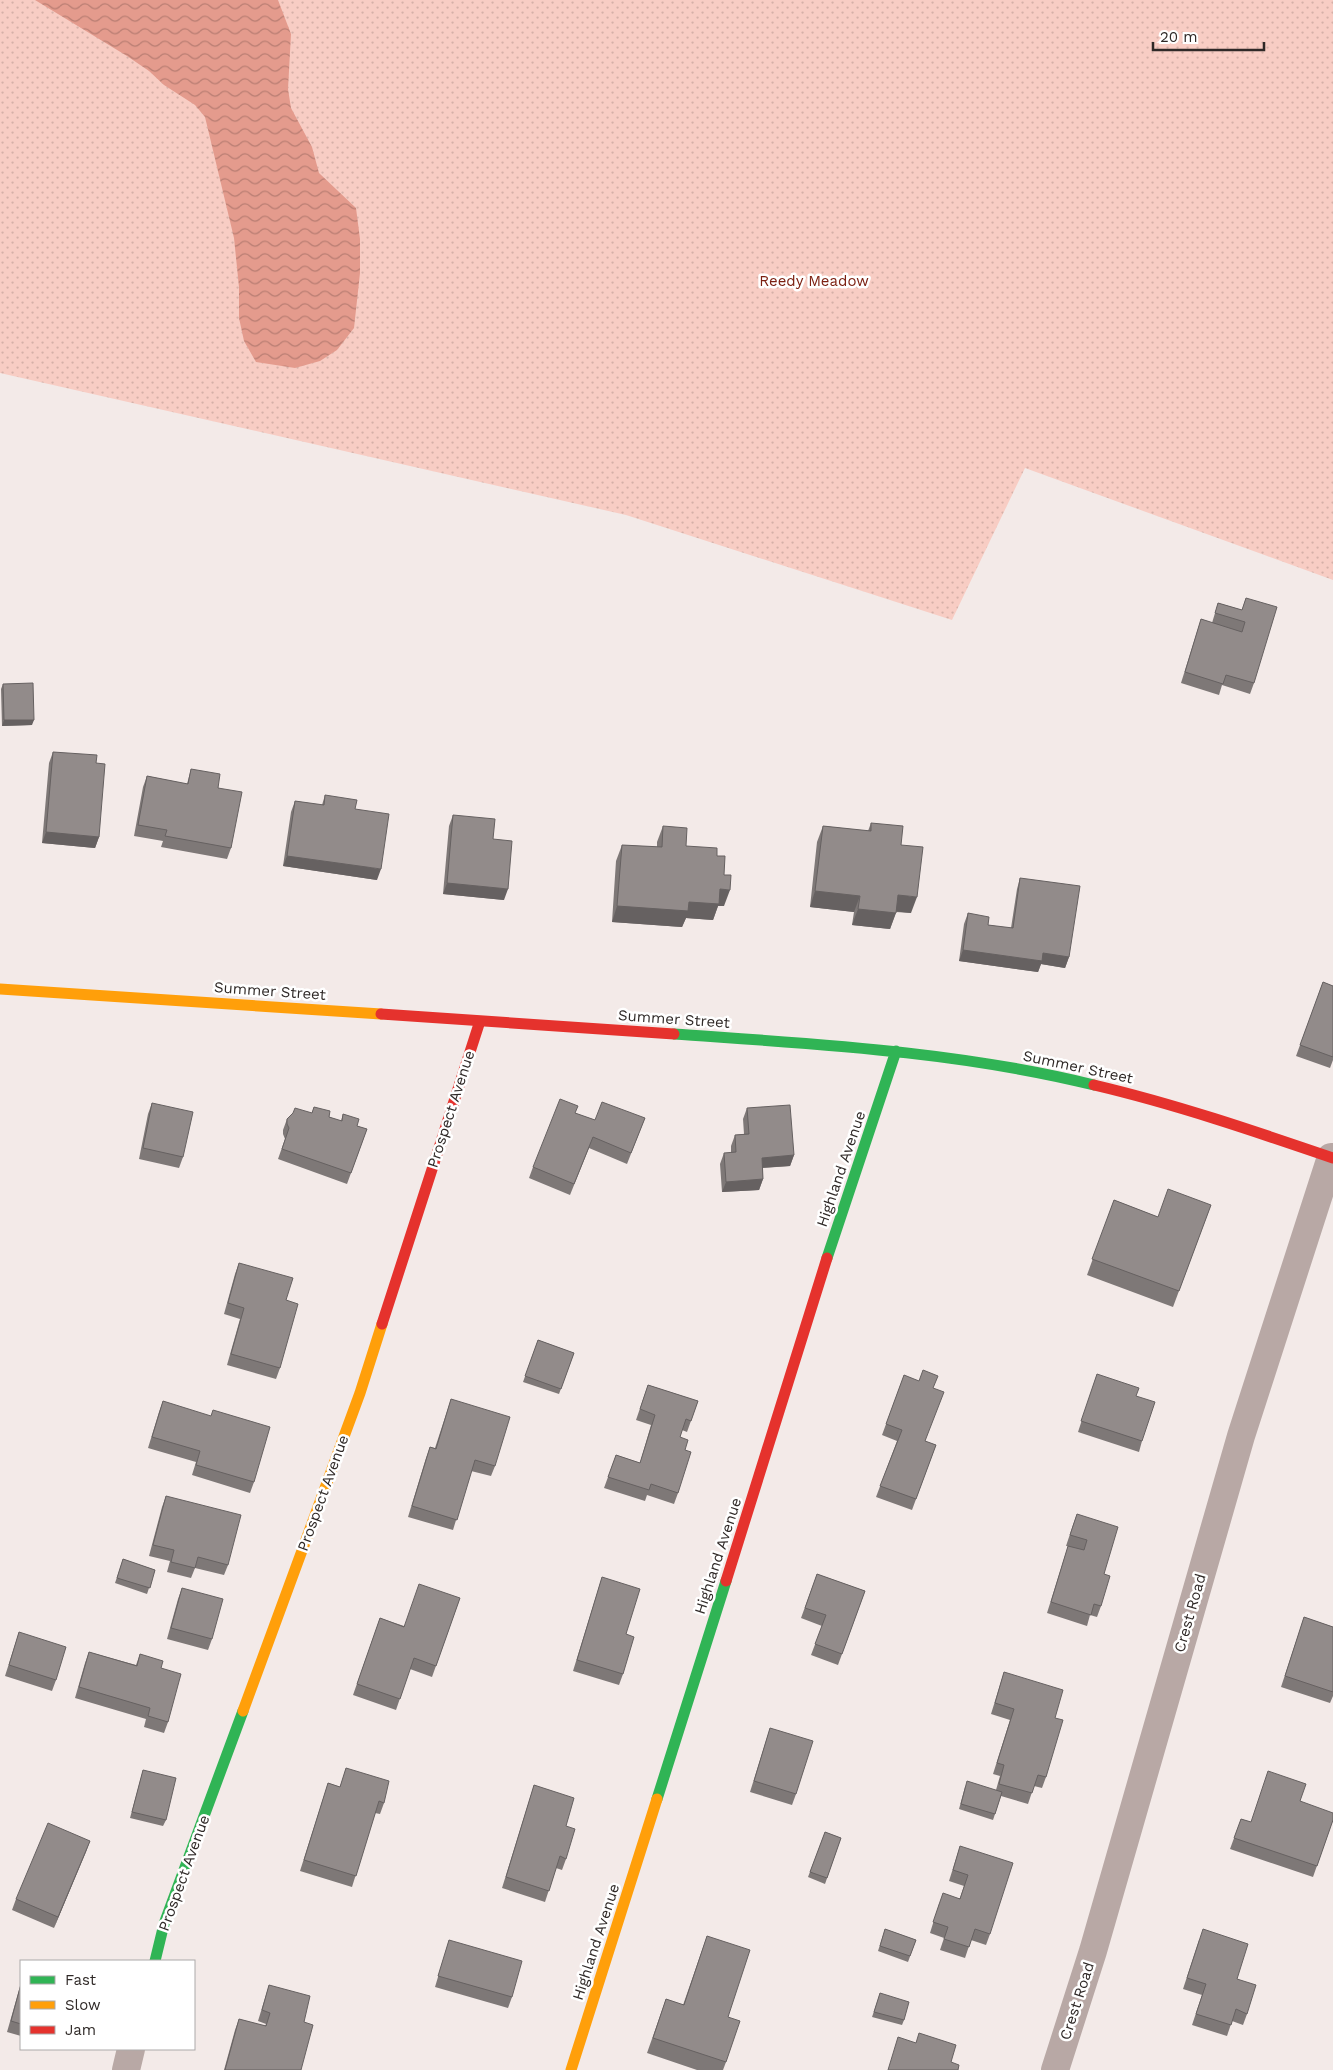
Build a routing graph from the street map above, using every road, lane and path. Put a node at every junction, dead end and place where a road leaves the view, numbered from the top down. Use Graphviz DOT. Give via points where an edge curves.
graph roads {
  1 [pos="0,989"];
  2 [pos="480,1021"];
  3 [pos="896,1051"];
  4 [pos="1332,1157"];
  5 [pos="154,1960"];
  6 [pos="131,2050"];
  7 [pos="126,2070"];
  8 [pos="571,2070"];
  9 [pos="1055,2070"];
  1 -- 2 [label="street, Summer Street"];
  2 -- 3 [label="street, Summer Street"];
  2 -- 5 [label="street, Prospect Avenue" via="360,1393 164,1924"];
  3 -- 4 [label="street, Summer Street" via="1013,1069 1145,1097"];
  3 -- 8 [label="street, Highland Avenue" via="808,1313"];
  4 -- 9 [label="street, Crest Road" via="1241,1436 1093,1951"];
  6 -- 7 [label="street"];
}
